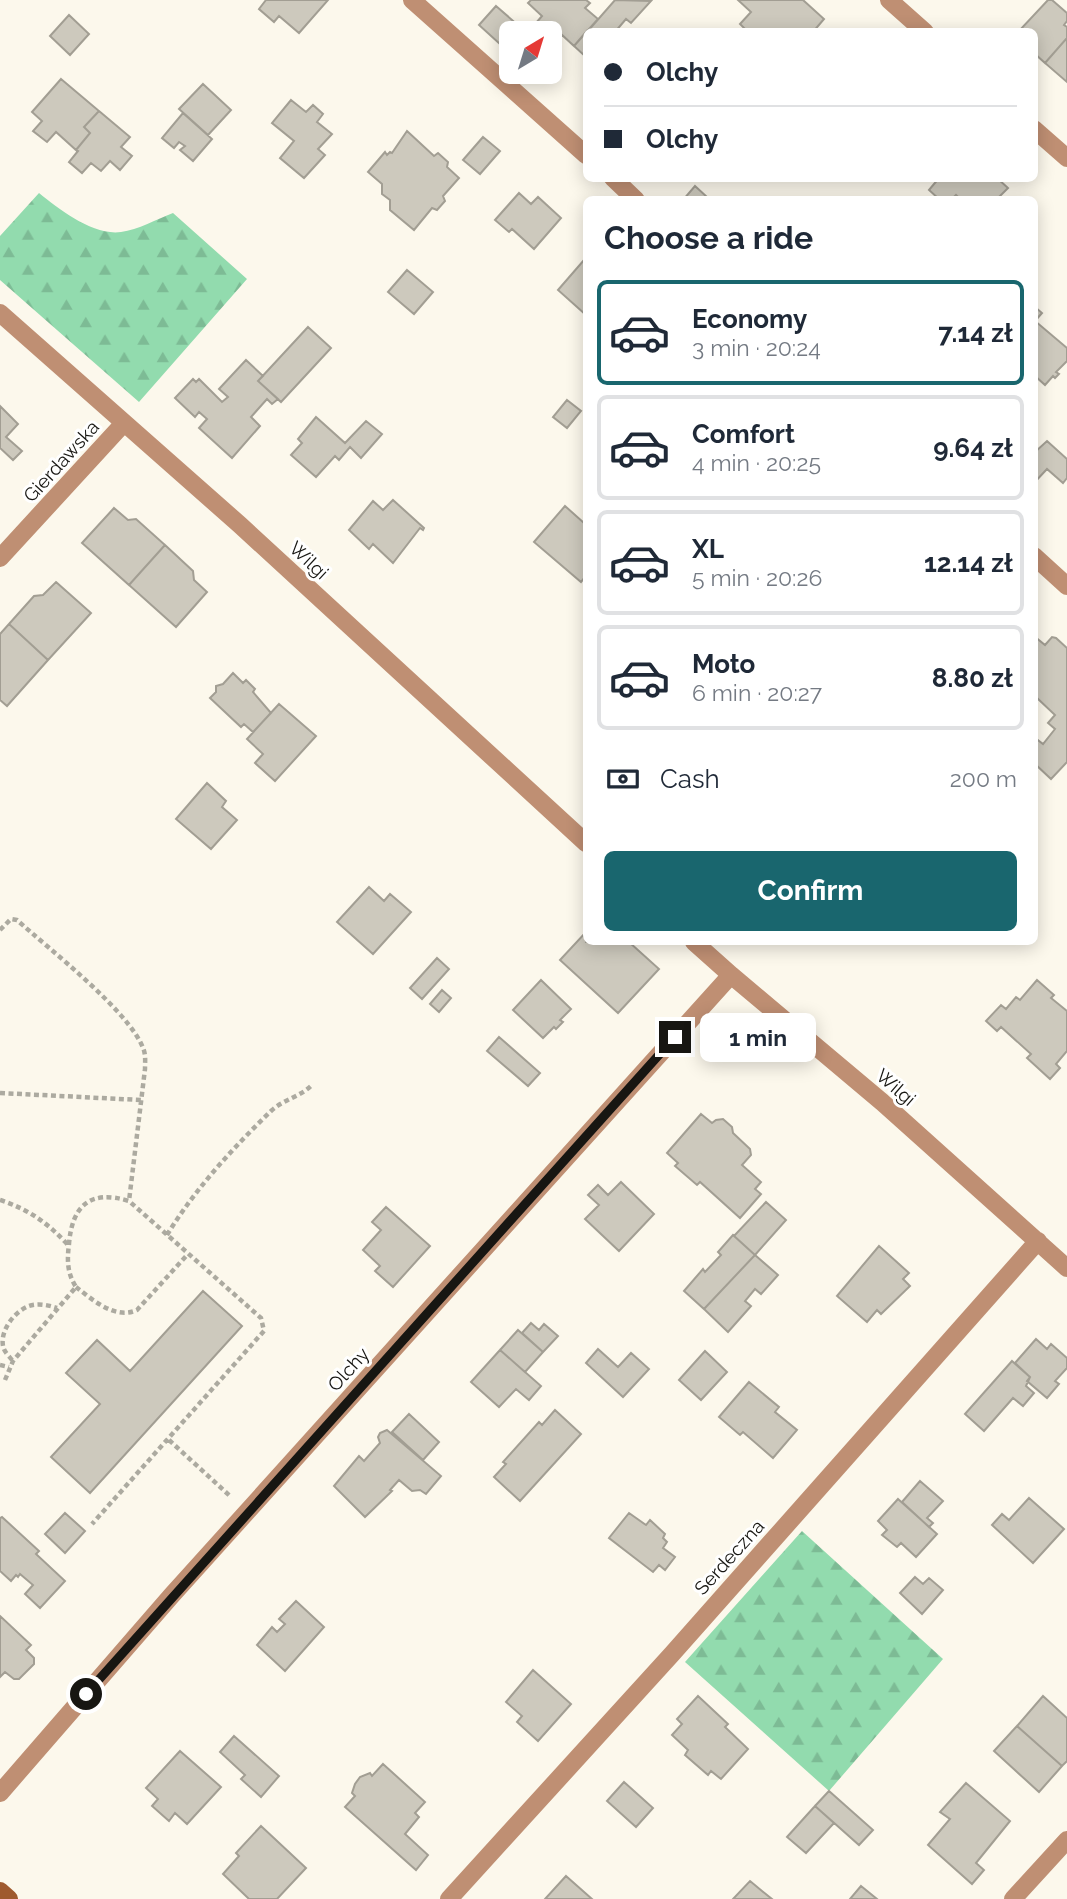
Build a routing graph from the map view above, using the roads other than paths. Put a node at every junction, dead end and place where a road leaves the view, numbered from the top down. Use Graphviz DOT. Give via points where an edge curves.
graph roads {
  1 [pos="412,0"];
  2 [pos="889,0"];
  3 [pos="920,28"];
  4 [pos="1038,133"];
  5 [pos="583,152"];
  6 [pos="1067,158"];
  7 [pos="617,182"];
  8 [pos="632,196"];
  9 [pos="0,313"];
  10 [pos="124,423"];
  11 [pos="0,558"];
  12 [pos="1038,560"];
  13 [pos="1067,586"];
  14 [pos="583,840"];
  15 [pos="697,945"];
  16 [pos="731,975"];
  17 [pos="1038,1241"];
  18 [pos="1067,1268"];
  19 [pos="0,1793"];
  20 [pos="1067,1840"];
  21 [pos="0,1891"];
  22 [pos="9,1899"];
  23 [pos="449,1899"];
  24 [pos="1013,1899"];
  1 -- 5 [label="street"];
  2 -- 3 [label="street"];
  4 -- 6 [label="street"];
  7 -- 8 [label="street"];
  9 -- 10 [label="street, Wilgi"];
  10 -- 11 [label="street, Gierdawska"];
  10 -- 14 [label="street, Wilgi"];
  12 -- 13 [label="street"];
  15 -- 16 [label="street, Wilgi"];
  16 -- 17 [label="street, Wilgi"];
  16 -- 19 [label="street, Olchy" via="172,1595"];
  17 -- 18 [label="street, Wilgi"];
  17 -- 23 [label="street, Serdeczna"];
  20 -- 24 [label="street"];
  21 -- 22 [label="street"];
}
